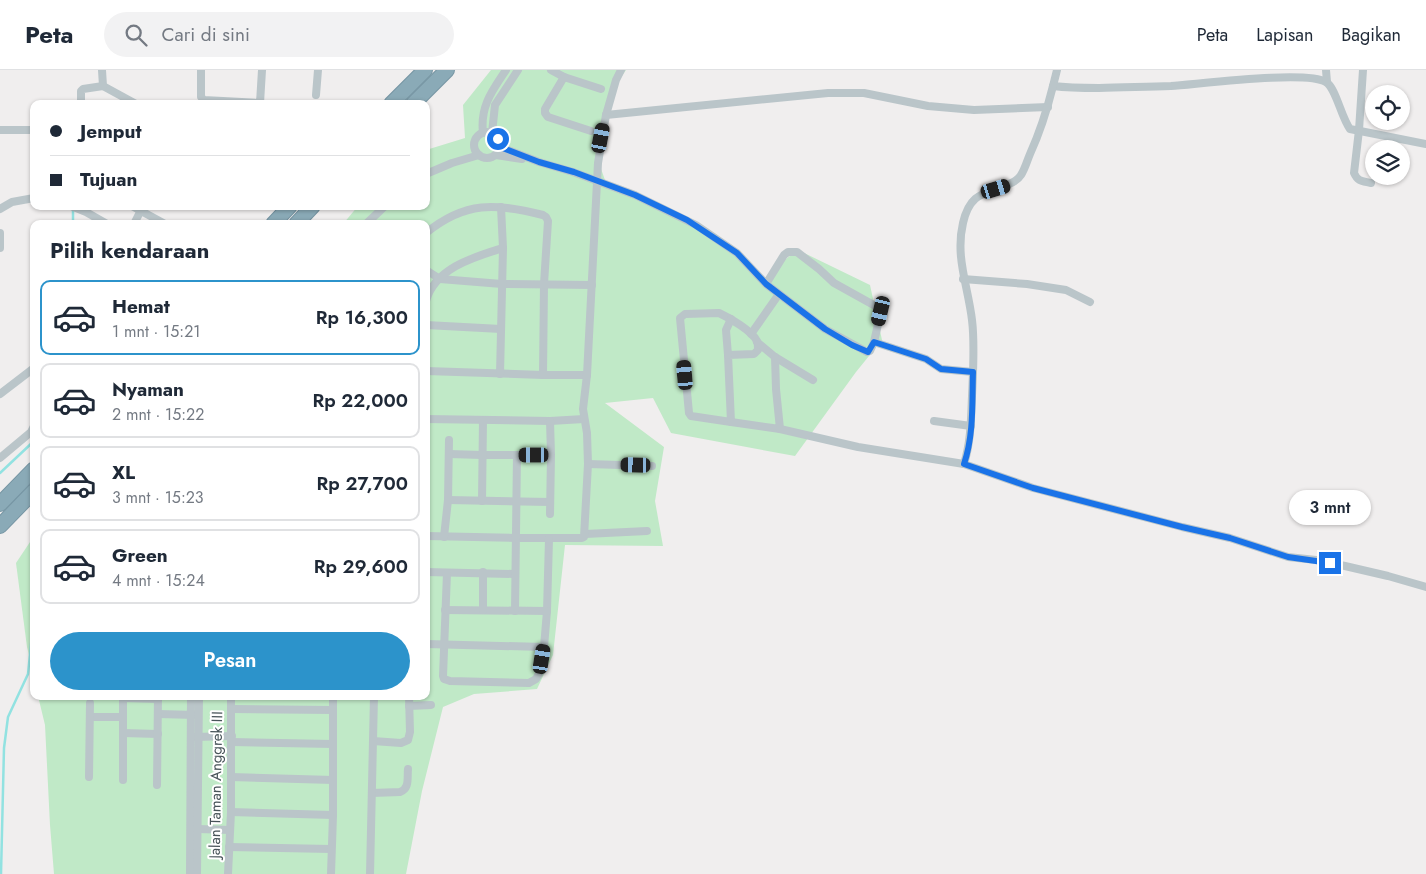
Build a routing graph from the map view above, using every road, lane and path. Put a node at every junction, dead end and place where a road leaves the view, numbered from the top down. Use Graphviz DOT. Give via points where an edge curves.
graph roads {
  1 [pos="102,70"];
  2 [pos="201,70"];
  3 [pos="262,70"];
  4 [pos="318,70"];
  5 [pos="425,70"];
  6 [pos="446,70"];
  7 [pos="506,70"];
  8 [pos="518,70"];
  9 [pos="551,70"];
  10 [pos="621,70"];
  11 [pos="1057,70"];
  12 [pos="1326,70"];
  13 [pos="1363,70"];
  14 [pos="1284,73"];
  15 [pos="564,77"];
  16 [pos="1327,82"];
  17 [pos="103,86"];
  18 [pos="1054,86"];
  19 [pos="601,89"];
  20 [pos="316,95"];
  21 [pos="80,100"];
  22 [pos="129,100"];
  23 [pos="204,100"];
  24 [pos="260,100"];
  25 [pos="396,100"];
  26 [pos="418,100"];
  27 [pos="1048,106"];
  28 [pos="606,115"];
  29 [pos="0,130"];
  30 [pos="30,130"];
  31 [pos="591,130"];
  32 [pos="1359,130"];
  33 [pos="483,133"];
  34 [pos="492,133"];
  35 [pos="1426,144"];
  36 [pos="475,148"];
  37 [pos="498,151"];
  38 [pos="479,155"];
  39 [pos="460,160"];
  40 [pos="430,172"];
  41 [pos="597,182"];
  42 [pos="1365,182"];
  43 [pos="30,199"];
  44 [pos="501,207"];
  45 [pos="0,209"];
  46 [pos="81,210"];
  47 [pos="145,210"];
  48 [pos="286,210"];
  49 [pos="309,210"];
  50 [pos="381,210"];
  51 [pos="100,220"];
  52 [pos="159,220"];
  53 [pos="277,220"];
  54 [pos="300,220"];
  55 [pos="370,220"];
  56 [pos="430,230"];
  57 [pos="0,233"];
  58 [pos="0,248"];
  59 [pos="503,248"];
  60 [pos="430,273"];
  61 [pos="440,279"];
  62 [pos="964,279"];
  63 [pos="502,284"];
  64 [pos="544,284"];
  65 [pos="766,284"];
  66 [pos="592,285"];
  67 [pos="430,291"];
  68 [pos="779,294"];
  69 [pos="1090,302"];
  70 [pos="731,319"];
  71 [pos="430,325"];
  72 [pos="501,329"];
  73 [pos="751,334"];
  74 [pos="757,342"];
  75 [pos="874,342"];
  76 [pos="728,356"];
  77 [pos="775,357"];
  78 [pos="30,371"];
  79 [pos="430,371"];
  80 [pos="973,372"];
  81 [pos="500,374"];
  82 [pos="543,375"];
  83 [pos="587,375"];
  84 [pos="813,380"];
  85 [pos="0,394"];
  86 [pos="430,419"];
  87 [pos="584,419"];
  88 [pos="483,420"];
  89 [pos="550,421"];
  90 [pos="934,421"];
  91 [pos="731,422"];
  92 [pos="971,426"];
  93 [pos="780,429"];
  94 [pos="30,433"];
  95 [pos="449,440"];
  96 [pos="449,454"];
  97 [pos="482,455"];
  98 [pos="517,455"];
  99 [pos="551,455"];
  100 [pos="0,458"];
  101 [pos="588,464"];
  102 [pos="964,464"];
  103 [pos="652,466"];
  104 [pos="30,473"];
  105 [pos="30,495"];
  106 [pos="448,500"];
  107 [pos="482,501"];
  108 [pos="517,501"];
  109 [pos="550,502"];
  110 [pos="0,504"];
  111 [pos="550,514"];
  112 [pos="0,526"];
  113 [pos="647,530"];
  114 [pos="585,534"];
  115 [pos="430,536"];
  116 [pos="444,537"];
  117 [pos="516,538"];
  118 [pos="550,539"];
  119 [pos="430,572"];
  120 [pos="483,572"];
  121 [pos="447,573"];
  122 [pos="515,574"];
  123 [pos="1426,588"];
  124 [pos="445,610"];
  125 [pos="483,610"];
  126 [pos="515,611"];
  127 [pos="547,611"];
  128 [pos="430,644"];
  129 [pos="445,644"];
  130 [pos="544,647"];
  131 [pos="123,700"];
  132 [pos="158,700"];
  133 [pos="193,700"];
  134 [pos="197,700"];
  135 [pos="232,700"];
  136 [pos="333,700"];
  137 [pos="374,700"];
  138 [pos="409,700"];
  139 [pos="90,702"];
  140 [pos="431,705"];
  141 [pos="409,706"];
  142 [pos="232,709"];
  143 [pos="332,710"];
  144 [pos="158,714"];
  145 [pos="195,715"];
  146 [pos="90,717"];
  147 [pos="123,717"];
  148 [pos="123,733"];
  149 [pos="158,734"];
  150 [pos="195,737"];
  151 [pos="232,739"];
  152 [pos="374,741"];
  153 [pos="333,744"];
  154 [pos="408,769"];
  155 [pos="89,776"];
  156 [pos="231,777"];
  157 [pos="123,780"];
  158 [pos="333,780"];
  159 [pos="157,784"];
  160 [pos="372,793"];
  161 [pos="231,812"];
  162 [pos="332,815"];
  163 [pos="198,829"];
  164 [pos="230,830"];
  165 [pos="229,847"];
  166 [pos="330,850"];
  167 [pos="190,874"];
  168 [pos="198,874"];
  169 [pos="228,874"];
  170 [pos="331,874"];
  171 [pos="370,874"];
  1 -- 17 [label="street"];
  2 -- 23 [label="street" via="201,97"];
  3 -- 24 [label="street"];
  4 -- 20 [label="street"];
  5 -- 25 [label="highway"];
  6 -- 26 [label="highway"];
  7 -- 33 [label="street" via="490,95 482,120"];
  8 -- 34 [label="street" via="495,105"];
  9 -- 15 [label="street"];
  10 -- 28 [label="street"];
  11 -- 18 [label="street"];
  12 -- 16 [label="street"];
  13 -- 32 [label="street"];
  14 -- 16 [label="street"];
  14 -- 18 [label="street" via="1146,88"];
  15 -- 19 [label="street"];
  15 -- 31 [label="street" via="545,113 548,117"];
  16 -- 32 [label="street" via="1344,122"];
  17 -- 21 [label="street" via="83,89"];
  17 -- 22 [label="street"];
  18 -- 27 [label="street"];
  27 -- 28 [label="street" via="974,110 928,106 864,93 828,93"];
  27 -- 62 [label="street" via="1021,176 1015,182 978,196 970,205 960,250"];
  28 -- 41 [label="street"];
  29 -- 30 [label="street"];
  32 -- 35 [label="street"];
  32 -- 42 [label="street" via="1354,173 1356,179"];
  33 -- 34 [label="street"];
  33 -- 36 [label="street" via="476,139"];
  34 -- 37 [label="street" via="498,139"];
  36 -- 38 [label="street"];
  36 -- 39 [label="street"];
  37 -- 38 [label="street" via="488,158"];
  37 -- 41 [label="street" via="574,172"];
  38 -- 39 [label="street"];
  39 -- 40 [label="street"];
  41 -- 65 [label="street" via="635,195 696,225 737,253"];
  41 -- 66 [label="street"];
  43 -- 45 [label="street" via="12,202"];
  44 -- 56 [label="street" via="464,211"];
  44 -- 59 [label="street"];
  44 -- 64 [label="street" via="546,217"];
  46 -- 51 [label="street"];
  47 -- 52 [label="street"];
  48 -- 53 [label="highway"];
  49 -- 54 [label="highway"];
  50 -- 55 [label="street"];
  57 -- 58 [label="street"];
  59 -- 61 [label="street" via="466,260"];
  59 -- 63 [label="street"];
  60 -- 61 [label="street"];
  61 -- 63 [label="street"];
  61 -- 67 [label="street"];
  62 -- 69 [label="street" via="1066,290"];
  62 -- 80 [label="street" via="972,320"];
  63 -- 64 [label="street"];
  63 -- 72 [label="street"];
  64 -- 66 [label="street"];
  64 -- 82 [label="street"];
  65 -- 68 [label="street"];
  65 -- 75 [label="street" via="784,255 796,252 834,283 879,308"];
  66 -- 83 [label="street"];
  68 -- 73 [label="street"];
  68 -- 75 [label="street" via="852,345 868,352"];
  70 -- 73 [label="street"];
  70 -- 76 [label="street" via="726,330"];
  70 -- 91 [label="street" via="719,313 685,314 680,318 688,413"];
  71 -- 72 [label="street"];
  72 -- 81 [label="street"];
  73 -- 74 [label="street"];
  74 -- 76 [label="street" via="758,350 754,354"];
  74 -- 77 [label="street"];
  75 -- 80 [label="street" via="926,359 941,369"];
  76 -- 91 [label="street"];
  77 -- 84 [label="street"];
  77 -- 93 [label="street"];
  78 -- 85 [label="street"];
  79 -- 81 [label="street"];
  80 -- 92 [label="street"];
  81 -- 82 [label="street"];
  82 -- 83 [label="street"];
  83 -- 87 [label="street"];
  86 -- 88 [label="street"];
  87 -- 89 [label="street"];
  87 -- 101 [label="street"];
  88 -- 89 [label="street"];
  88 -- 97 [label="street"];
  89 -- 99 [label="street"];
  90 -- 92 [label="street"];
  91 -- 93 [label="street"];
  92 -- 102 [label="street"];
  93 -- 102 [label="street" via="858,447"];
  94 -- 100 [label="street"];
  95 -- 96 [label="street"];
  96 -- 97 [label="street"];
  96 -- 106 [label="street"];
  97 -- 98 [label="street"];
  97 -- 107 [label="street"];
  98 -- 99 [label="street"];
  98 -- 108 [label="street"];
  99 -- 109 [label="street"];
  101 -- 103 [label="street"];
  101 -- 114 [label="street"];
  102 -- 123 [label="street" via="1033,488 1230,538 1288,557 1345,566"];
  104 -- 110 [label="highway"];
  105 -- 112 [label="highway"];
  106 -- 107 [label="street"];
  106 -- 116 [label="street"];
  107 -- 108 [label="street"];
  108 -- 109 [label="street"];
  108 -- 117 [label="street"];
  109 -- 111 [label="street"];
  113 -- 114 [label="street"];
  114 -- 118 [label="street" via="582,538"];
  115 -- 116 [label="street"];
  116 -- 117 [label="street"];
  117 -- 118 [label="street"];
  117 -- 122 [label="street"];
  118 -- 127 [label="street"];
  119 -- 121 [label="street"];
  120 -- 121 [label="street"];
  120 -- 122 [label="street"];
  120 -- 125 [label="street"];
  121 -- 124 [label="street"];
  122 -- 126 [label="street"];
  124 -- 125 [label="street"];
  124 -- 129 [label="street"];
  125 -- 126 [label="street"];
  126 -- 127 [label="street"];
  127 -- 130 [label="street"];
  128 -- 129 [label="street"];
  129 -- 130 [label="street"];
  129 -- 130 [label="street" via="444,679 460,682 529,683 540,672"];
  131 -- 147 [label="street"];
  132 -- 144 [label="street"];
  133 -- 145 [label="street"];
  134 -- 145 [label="street"];
  135 -- 142 [label="street, Jalan Taman Anggrek III"];
  136 -- 143 [label="street"];
  137 -- 152 [label="street"];
  138 -- 141 [label="street"];
  139 -- 146 [label="street"];
  140 -- 141 [label="street"];
  141 -- 152 [label="street" via="408,740 401,743"];
  142 -- 143 [label="street"];
  142 -- 151 [label="street, Jalan Taman Anggrek III"];
  143 -- 153 [label="street"];
  144 -- 145 [label="street"];
  144 -- 149 [label="street"];
  145 -- 150 [label="street"];
  146 -- 147 [label="street"];
  146 -- 155 [label="street"];
  147 -- 148 [label="street"];
  148 -- 149 [label="street"];
  148 -- 157 [label="street"];
  149 -- 159 [label="street"];
  150 -- 151 [label="street"];
  150 -- 163 [label="street"];
  150 -- 167 [label="street"];
  151 -- 153 [label="street"];
  151 -- 156 [label="street, Jalan Taman Anggrek III"];
  152 -- 160 [label="street"];
  153 -- 158 [label="street"];
  154 -- 160 [label="street" via="405,790"];
  156 -- 158 [label="street"];
  156 -- 161 [label="street, Jalan Taman Anggrek III"];
  158 -- 162 [label="street"];
  160 -- 171 [label="street"];
  161 -- 162 [label="street"];
  161 -- 164 [label="street, Jalan Taman Anggrek III"];
  162 -- 166 [label="street"];
  163 -- 164 [label="street"];
  163 -- 168 [label="street"];
  164 -- 165 [label="street, Jalan Taman Anggrek III"];
  165 -- 166 [label="street"];
  165 -- 169 [label="street, Jalan Taman Anggrek III"];
  166 -- 170 [label="street"];
}
